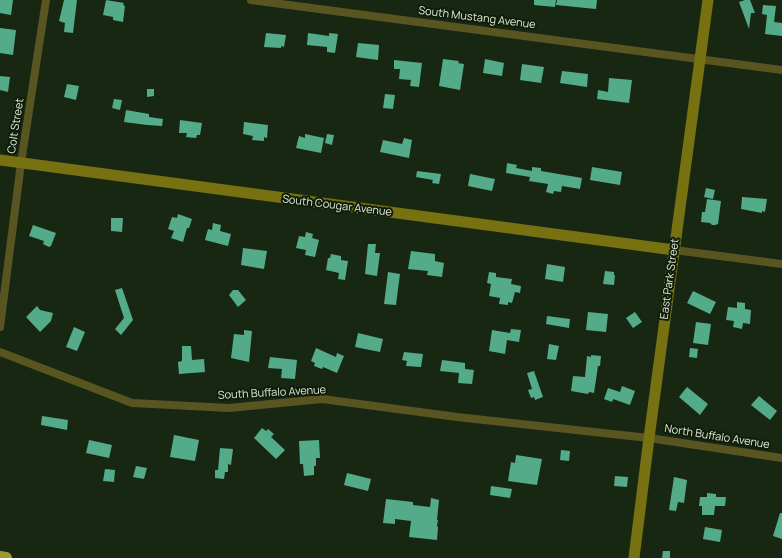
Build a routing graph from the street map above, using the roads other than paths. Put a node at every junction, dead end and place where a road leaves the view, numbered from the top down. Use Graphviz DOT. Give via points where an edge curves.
graph roads {
  1 [pos="46,0"];
  2 [pos="251,0"];
  3 [pos="708,0"];
  4 [pos="701,59"];
  5 [pos="782,70"];
  6 [pos="0,160"];
  7 [pos="21,163"];
  8 [pos="674,250"];
  9 [pos="782,264"];
  10 [pos="0,327"];
  11 [pos="0,352"];
  12 [pos="648,438"];
  13 [pos="782,458"];
  14 [pos="0,557"];
  15 [pos="6,558"];
  16 [pos="634,558"];
  1 -- 7 [label="street, Colt Street"];
  2 -- 4 [label="street, South Mustang Avenue"];
  3 -- 4 [label="street, East Park Street"];
  4 -- 5 [label="street, South Mustang Avenue"];
  4 -- 8 [label="street, East Park Street"];
  6 -- 7 [label="street, South Cougar Avenue"];
  7 -- 8 [label="street, South Cougar Avenue"];
  7 -- 10 [label="street, Colt Street"];
  8 -- 9 [label="street"];
  8 -- 12 [label="street, East Park Street"];
  11 -- 12 [label="street, South Buffalo Avenue" via="132,404 229,408 322,399"];
  12 -- 13 [label="street, North Buffalo Avenue"];
  12 -- 16 [label="street, East Park Street"];
  14 -- 15 [label="highway"];
}
